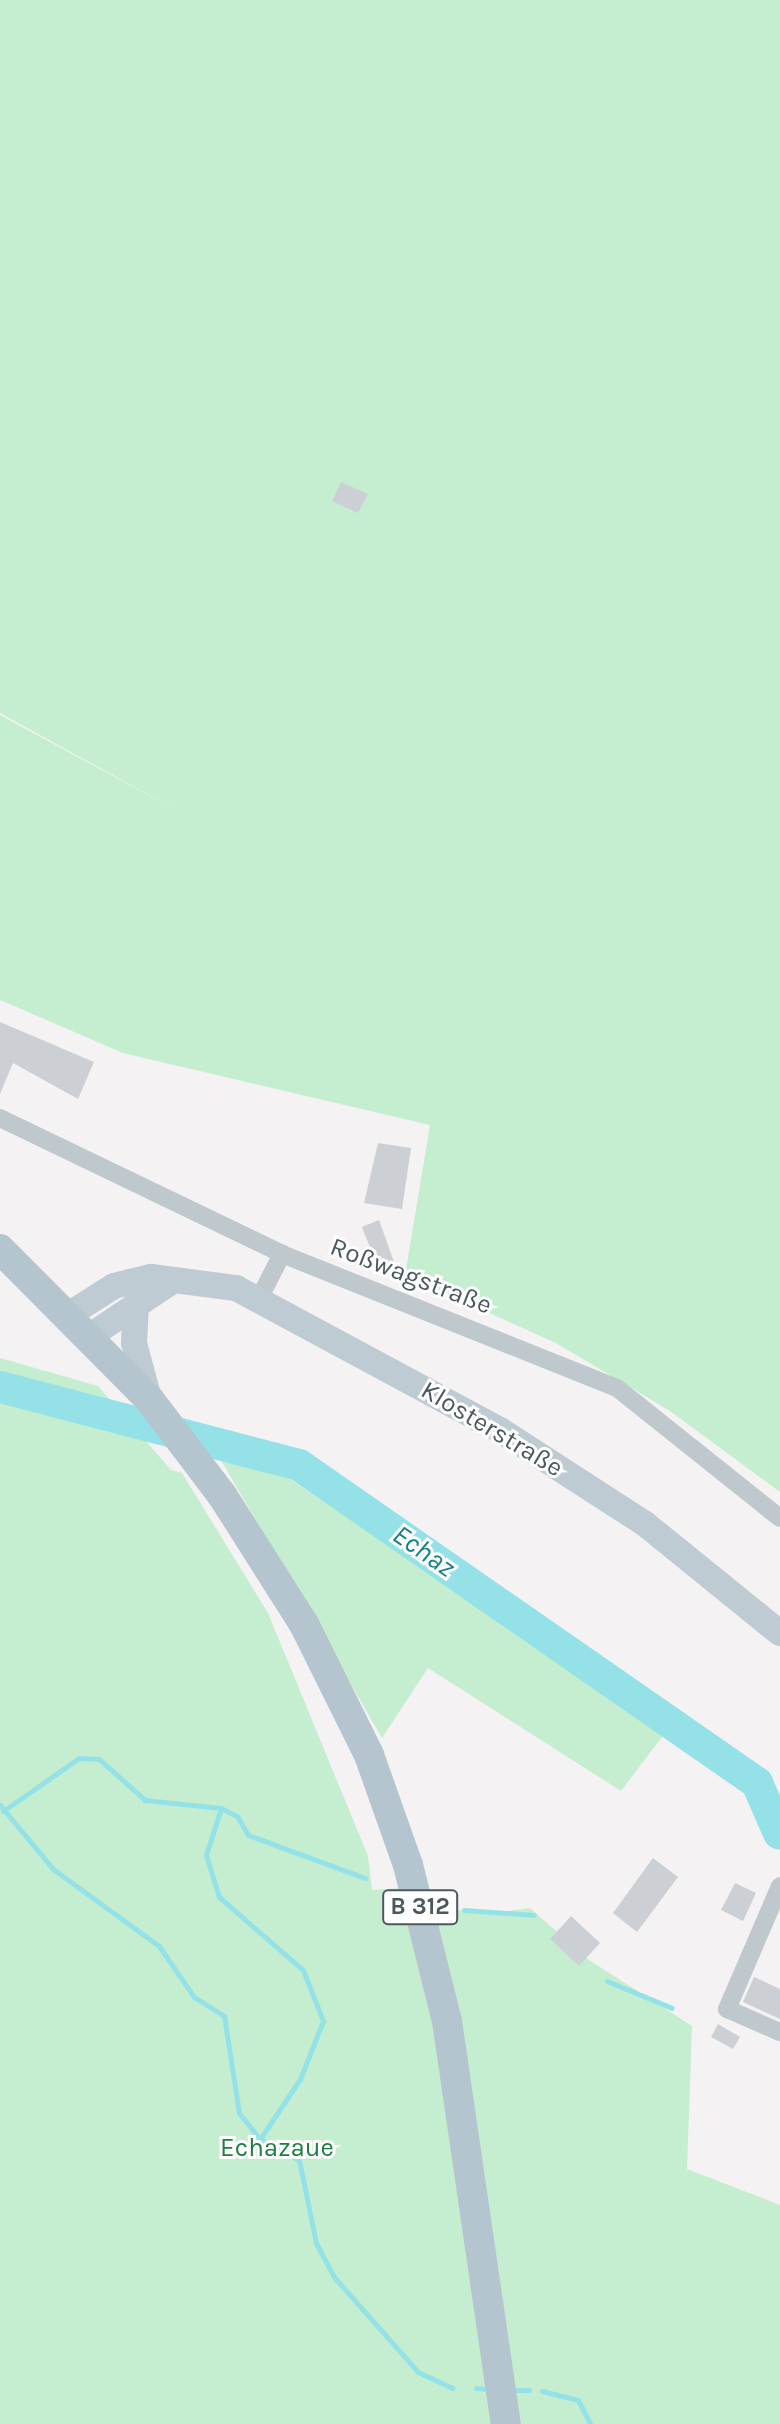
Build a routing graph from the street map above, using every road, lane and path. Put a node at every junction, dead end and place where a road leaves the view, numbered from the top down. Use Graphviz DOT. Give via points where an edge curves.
graph roads {
  1 [pos="0,1118"];
  2 [pos="0,1249"];
  3 [pos="282,1254"];
  4 [pos="177,1278"];
  5 [pos="259,1299"];
  6 [pos="136,1303"];
  7 [pos="80,1325"];
  8 [pos="156,1407"];
  9 [pos="780,1518"];
  10 [pos="780,1633"];
  11 [pos="780,1887"];
  12 [pos="780,2032"];
  13 [pos="506,2424"];
  1 -- 3 [label="street, Roßwagstraße"];
  2 -- 7 [label="main road, B 312"];
  3 -- 5 [label="street"];
  3 -- 9 [label="street, Roßwagstraße" via="617,1388"];
  4 -- 5 [label="main road, Klosterstraße" via="214,1281"];
  4 -- 6 [label="main road"];
  4 -- 7 [label="main road, Klosterstraße" via="114,1286"];
  5 -- 10 [label="main road, Klosterstraße" via="513,1438 644,1523"];
  6 -- 7 [label="main road"];
  6 -- 8 [label="main road" via="134,1343"];
  7 -- 8 [label="main road, B 312"];
  8 -- 13 [label="main road, B 312" via="243,1523 338,1688 408,1865 454,2053"];
  11 -- 12 [label="street" via="727,2009"];
}
